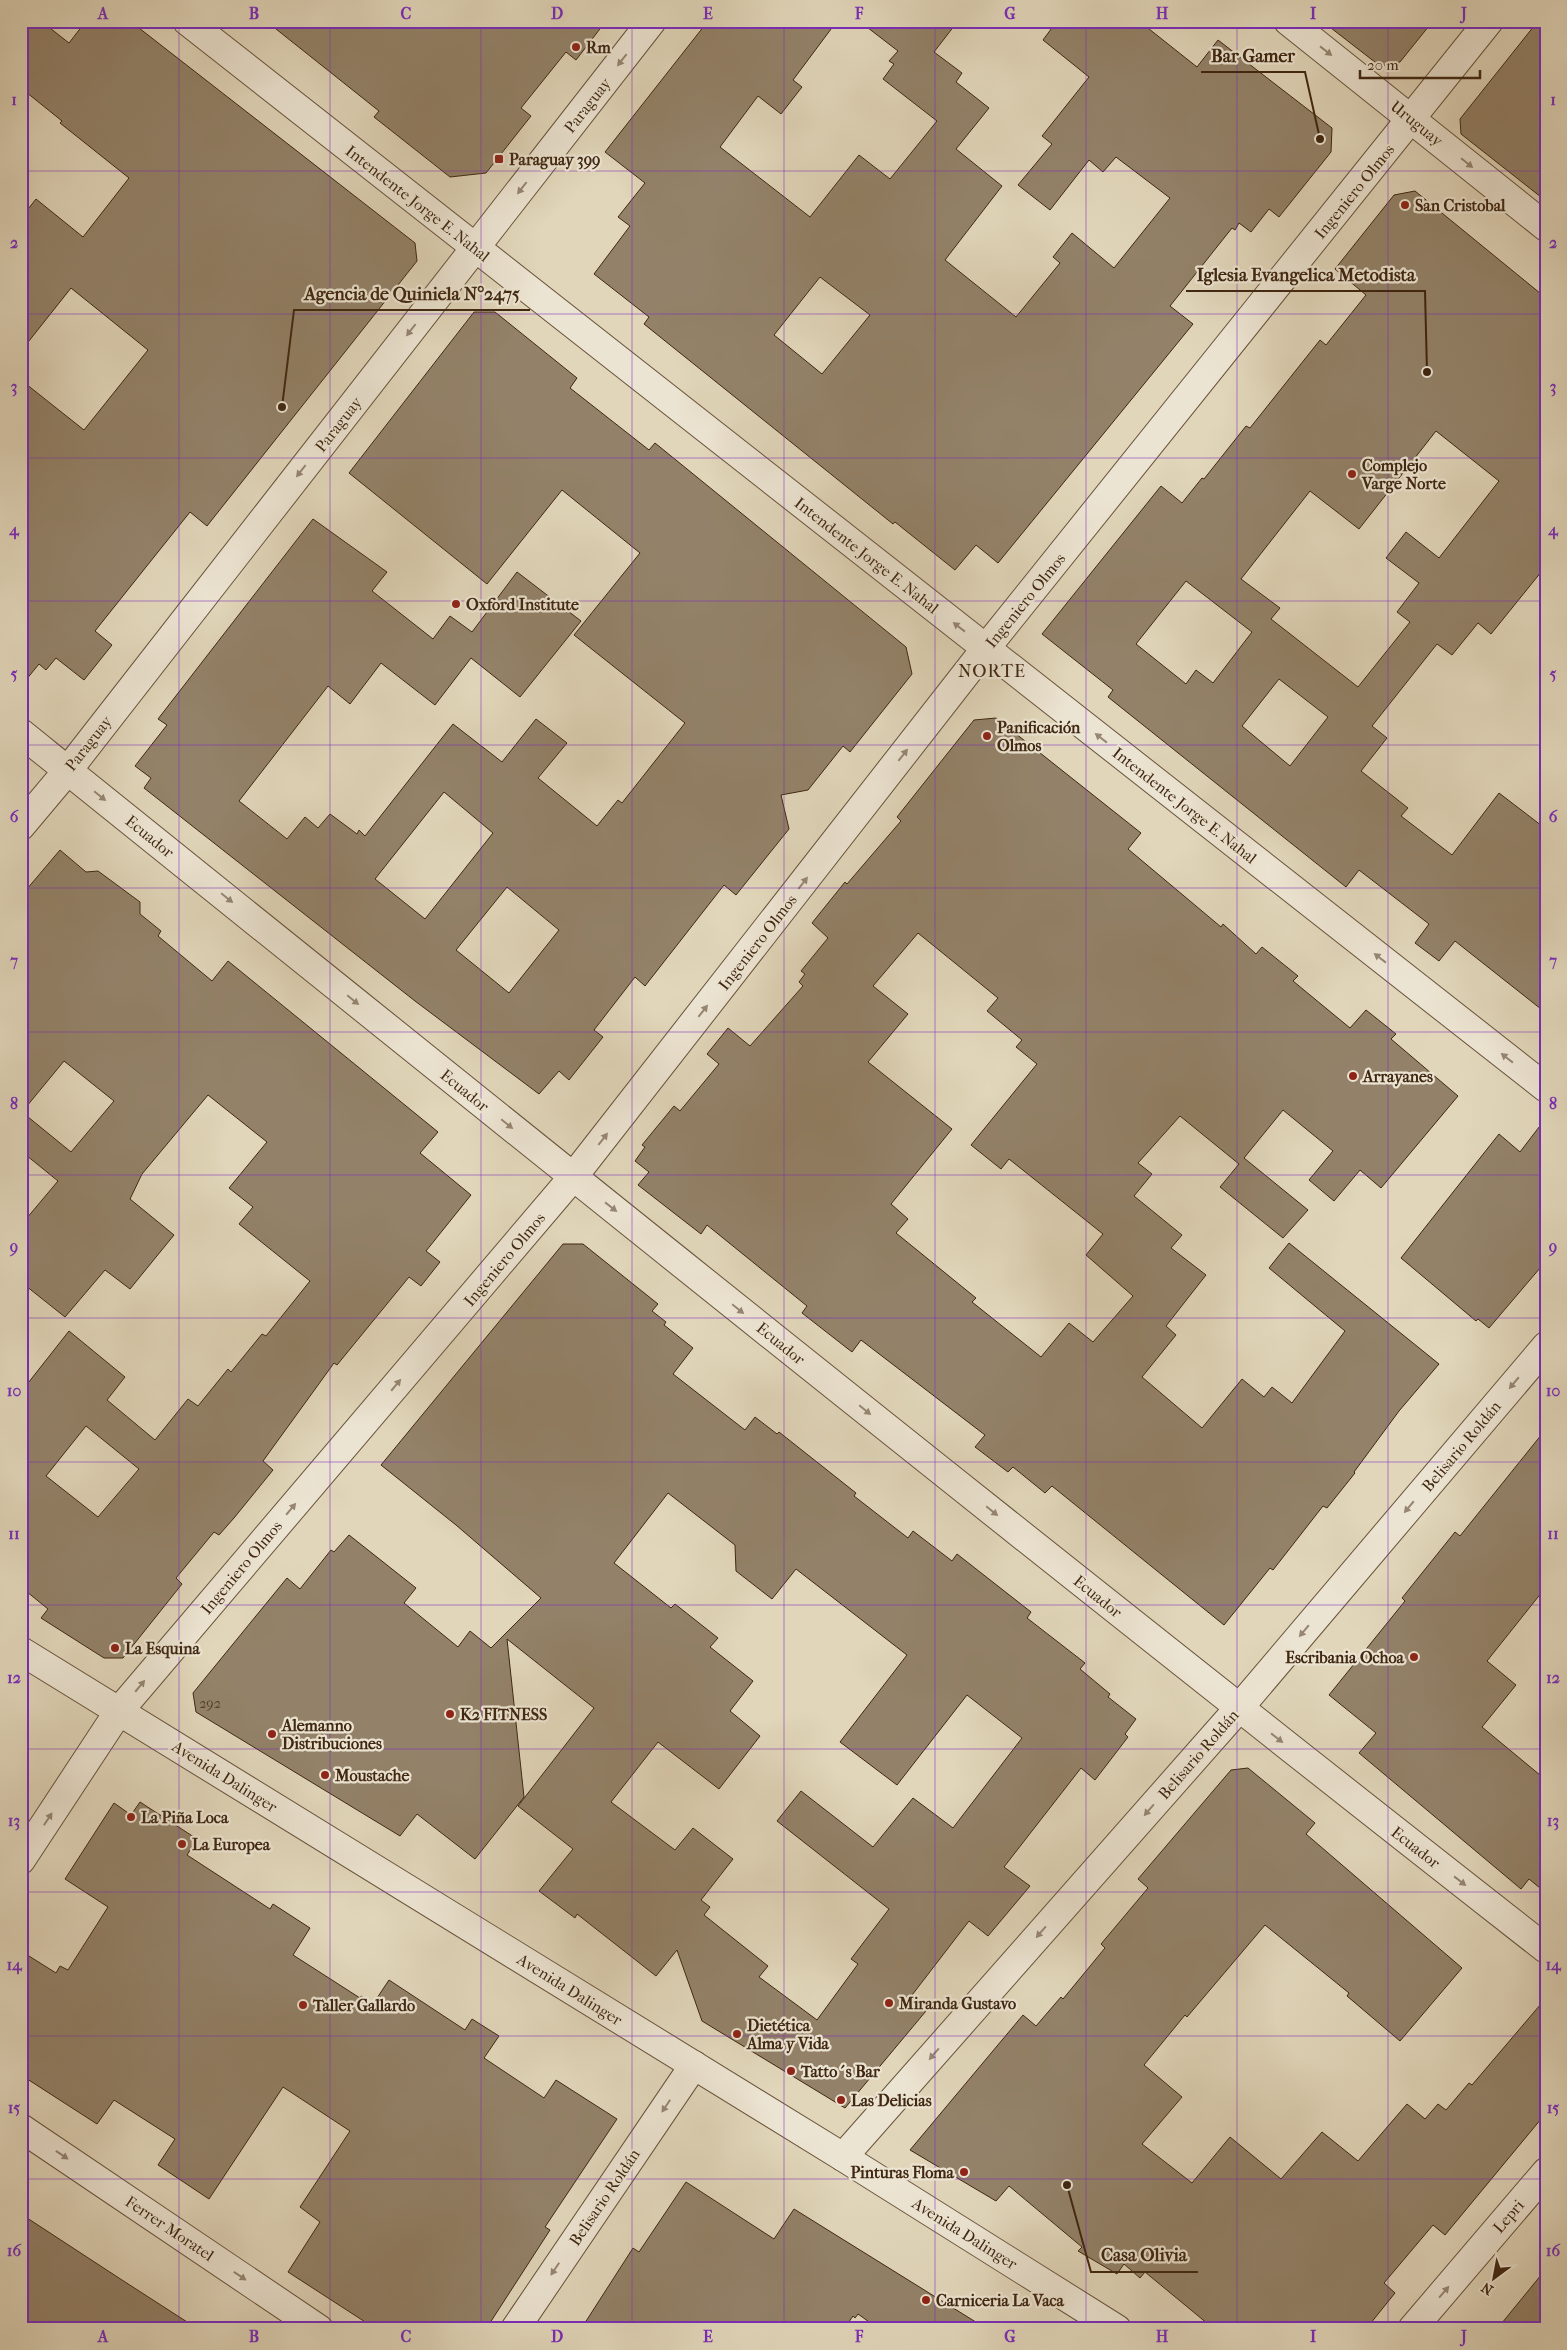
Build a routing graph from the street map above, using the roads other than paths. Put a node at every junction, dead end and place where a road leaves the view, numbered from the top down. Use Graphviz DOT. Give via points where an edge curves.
graph roads {
  1 [pos="187,21"];
  2 [pos="652,21"];
  3 [pos="1288,21"];
  4 [pos="1490,21"];
  5 [pos="1412,118"];
  6 [pos="1546,227"];
  7 [pos="475,248"];
  8 [pos="986,648"];
  9 [pos="21,732"];
  10 [pos="68,770"];
  11 [pos="21,826"];
  12 [pos="1546,1088"];
  13 [pos="573,1177"];
  14 [pos="1546,1346"];
  15 [pos="21,1651"];
  16 [pos="1239,1708"];
  17 [pos="119,1711"];
  18 [pos="21,1860"];
  19 [pos="1546,1949"];
  20 [pos="694,2065"];
  21 [pos="21,2128"];
  22 [pos="844,2156"];
  23 [pos="1546,2172"];
  24 [pos="319,2329"];
  25 [pos="515,2329"];
  26 [pos="1117,2329"];
  27 [pos="1412,2329"];
  1 -- 7 [label="street, Intendente Jorge E. Nahal"];
  2 -- 7 [label="street, Paraguay, one-way"];
  3 -- 5 [label="street, Uruguay, one-way"];
  4 -- 5 [label="street, Ingeniero Olmos"];
  5 -- 6 [label="street, Uruguay, one-way"];
  5 -- 8 [label="street, Ingeniero Olmos"];
  8 -- 7 [label="street, Intendente Jorge E. Nahal, one-way"];
  7 -- 10 [label="street, Paraguay, one-way"];
  12 -- 8 [label="street, Intendente Jorge E. Nahal, one-way"];
  13 -- 8 [label="street, Ingeniero Olmos, one-way"];
  9 -- 10 [label="street, Ecuador"];
  10 -- 11 [label="street, Paraguay"];
  10 -- 13 [label="street, Ecuador, one-way"];
  13 -- 16 [label="street, Ecuador, one-way"];
  17 -- 13 [label="street, Ingeniero Olmos, one-way"];
  14 -- 16 [label="street, Belisario Roldán, one-way"];
  15 -- 17 [label="street, Avenida Dalinger"];
  16 -- 19 [label="street, Ecuador, one-way"];
  16 -- 22 [label="street, Belisario Roldán, one-way"];
  18 -- 17 [label="street, Ingeniero Olmos, one-way"];
  17 -- 20 [label="street, Avenida Dalinger"];
  20 -- 22 [label="street, Avenida Dalinger"];
  20 -- 25 [label="street, Belisario Roldán, one-way"];
  21 -- 24 [label="street, Ferrer Moratel, one-way"];
  22 -- 26 [label="street, Avenida Dalinger"];
  27 -- 23 [label="street, Lepri, one-way"];
}
